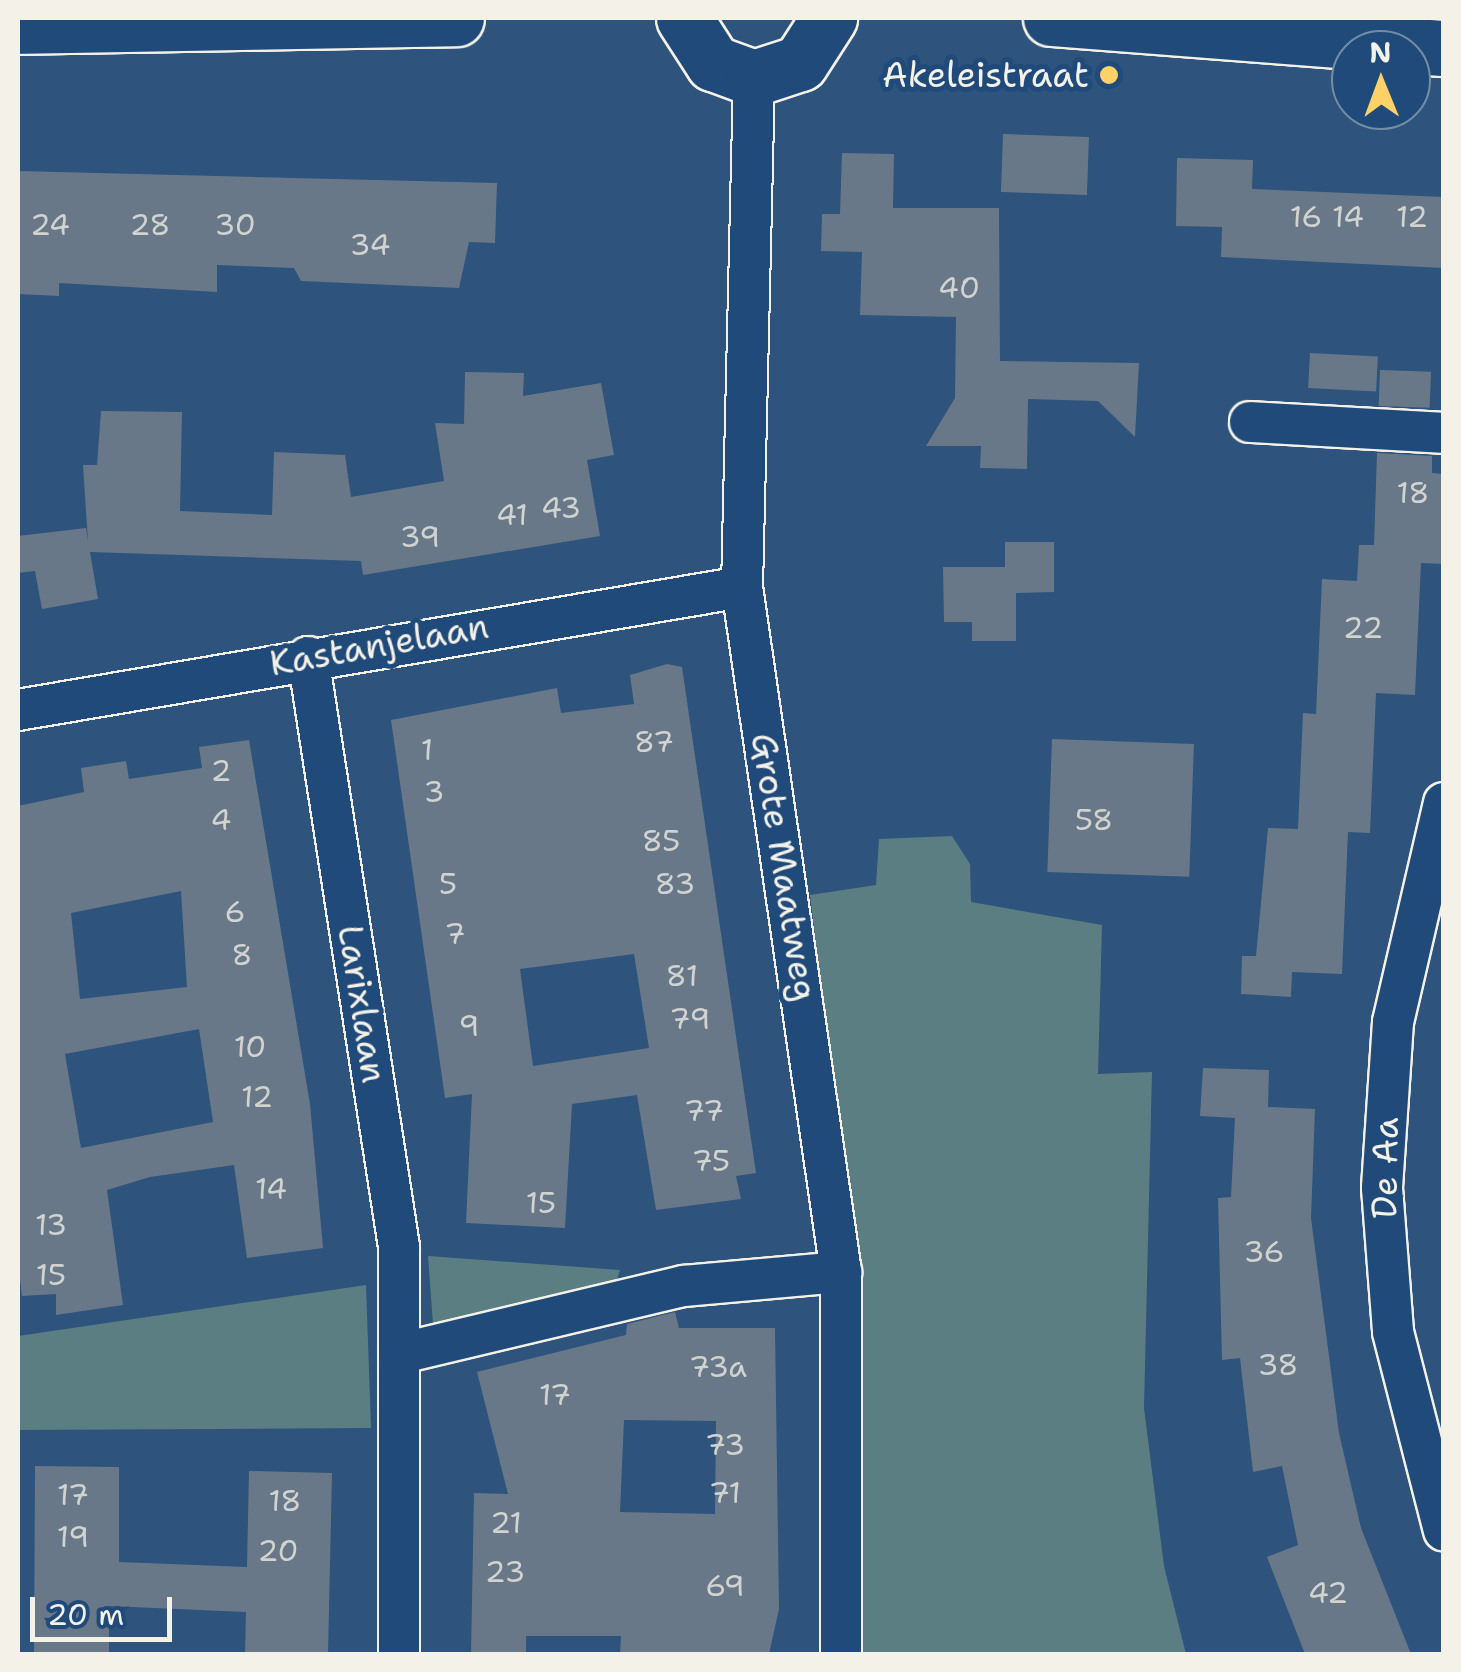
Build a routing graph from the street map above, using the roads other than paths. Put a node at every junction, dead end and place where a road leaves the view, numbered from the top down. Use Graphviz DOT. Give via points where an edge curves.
graph roads {
  1 [pos="456,18"];
  2 [pos="684,18"];
  3 [pos="829,18"];
  4 [pos="1051,18"];
  5 [pos="18,26"];
  6 [pos="1444,48"];
  7 [pos="754,78"];
  8 [pos="1250,422"];
  9 [pos="1444,434"];
  10 [pos="742,587"];
  11 [pos="308,657"];
  12 [pos="18,710"];
  13 [pos="1444,804"];
  14 [pos="842,1272"];
  15 [pos="402,1353"];
  16 [pos="1444,1532"];
  17 [pos="399,1654"];
  18 [pos="841,1654"];
  1 -- 5 [label="street"];
  2 -- 7 [label="street" via="713,64"];
  3 -- 7 [label="street" via="800,63"];
  4 -- 6 [label="street"];
  7 -- 10 [label="street, Grote Maatweg"];
  8 -- 9 [label="street"];
  10 -- 11 [label="street, Kastanjelaan"];
  10 -- 14 [label="street, Grote Maatweg"];
  11 -- 12 [label="street, Kastanjelaan"];
  11 -- 15 [label="street, Larixlaan" via="399,1248"];
  13 -- 16 [label="street, De Aa" via="1393,1022 1382,1188 1394,1332"];
  14 -- 15 [label="street" via="684,1286"];
  14 -- 18 [label="street, Grote Maatweg"];
  15 -- 17 [label="street, Larixlaan"];
}
